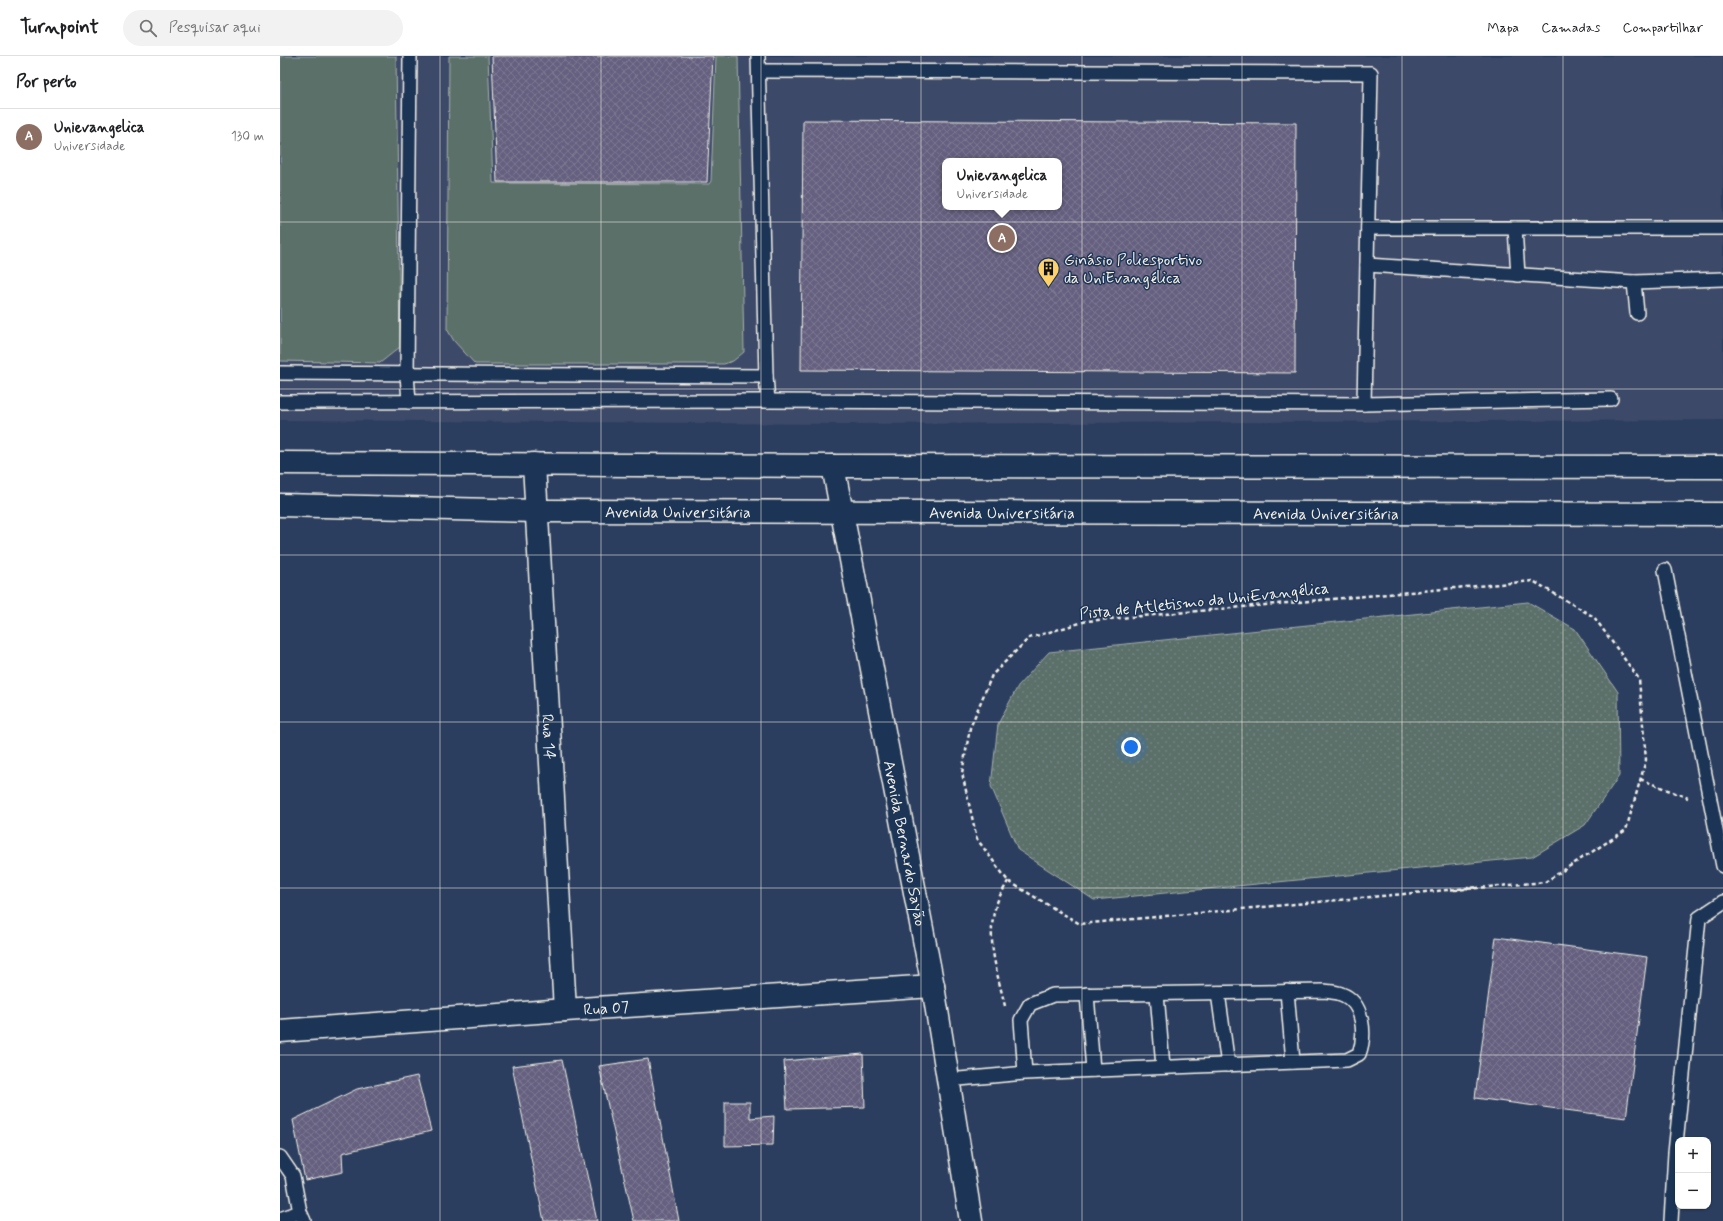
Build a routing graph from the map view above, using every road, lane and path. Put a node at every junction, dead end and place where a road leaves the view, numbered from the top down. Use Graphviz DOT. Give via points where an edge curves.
graph roads {
  1 [pos="410,56"];
  2 [pos="758,56"];
  3 [pos="758,72"];
  4 [pos="1368,228"];
  5 [pos="1515,228"];
  6 [pos="1723,228"];
  7 [pos="1367,265"];
  8 [pos="1518,275"];
  9 [pos="1723,279"];
  10 [pos="1634,282"];
  11 [pos="1637,312"];
  12 [pos="280,373"];
  13 [pos="407,374"];
  14 [pos="766,376"];
  15 [pos="1611,399"];
  16 [pos="768,401"];
  17 [pos="280,402"];
  18 [pos="409,402"];
  19 [pos="1364,404"];
  20 [pos="280,463"];
  21 [pos="534,464"];
  22 [pos="832,466"];
  23 [pos="1723,467"];
  24 [pos="280,506"];
  25 [pos="537,511"];
  26 [pos="842,511"];
  27 [pos="1723,514"];
  28 [pos="1665,570"];
  29 [pos="1640,779"];
  30 [pos="1712,808"];
  31 [pos="1723,866"];
  32 [pos="1008,881"];
  33 [pos="1479,887"];
  34 [pos="1454,890"];
  35 [pos="1723,902"];
  36 [pos="933,986"];
  37 [pos="1287,991"];
  38 [pos="1218,993"];
  39 [pos="1087,994"];
  40 [pos="1157,994"];
  41 [pos="565,1010"];
  42 [pos="1006,1012"];
  43 [pos="280,1031"];
  44 [pos="1293,1062"];
  45 [pos="1228,1065"];
  46 [pos="1163,1068"];
  47 [pos="1093,1070"];
  48 [pos="1025,1073"];
  49 [pos="948,1080"];
  50 [pos="280,1156"];
  51 [pos="302,1217"];
  52 [pos="280,1219"];
  53 [pos="971,1221"];
  54 [pos="1671,1221"];
  1 -- 13 [label="lane"];
  2 -- 3 [label="lane"];
  3 -- 4 [label="lane" via="1370,73"];
  3 -- 14 [label="lane"];
  4 -- 5 [label="lane"];
  4 -- 7 [label="lane"];
  5 -- 6 [label="lane"];
  5 -- 8 [label="lane"];
  7 -- 8 [label="lane"];
  7 -- 19 [label="lane"];
  8 -- 10 [label="lane"];
  9 -- 10 [label="lane"];
  10 -- 11 [label="lane"];
  12 -- 13 [label="lane"];
  13 -- 14 [label="lane"];
  13 -- 18 [label="lane"];
  14 -- 16 [label="lane"];
  15 -- 19 [label="lane"];
  16 -- 18 [label="lane"];
  16 -- 19 [label="lane"];
  17 -- 18 [label="lane"];
  20 -- 21 [label="main road"];
  21 -- 22 [label="main road"];
  21 -- 25 [label="main road, Rua 14"];
  22 -- 23 [label="main road"];
  22 -- 26 [label="main road, Avenida Bernardo Sayão"];
  24 -- 25 [label="main road, Avenida Universitária"];
  25 -- 26 [label="main road, Avenida Universitária"];
  25 -- 41 [label="main road, Rua 14"];
  26 -- 27 [label="main road, Avenida Universitária"];
  26 -- 36 [label="main road, Avenida Bernardo Sayão"];
  28 -- 30 [label="lane"];
  29 -- 30 [label="path"];
  29 -- 32 [label="path, Pista de Atletismo da UniEvangélica" via="1646,760 1639,679 1594,618 1532,581 1087,621 1029,638 992,675 970,728 962,773 977,839"];
  29 -- 34 [label="path, Pista de Atletismo da UniEvangélica" via="1626,830 1545,882"];
  30 -- 31 [label="lane"];
  32 -- 34 [label="path, Pista de Atletismo da UniEvangélica" via="1080,924"];
  32 -- 42 [label="path" via="998,900 993,923 992,950"];
  33 -- 34 [label="path, Pista de Atletismo da UniEvangélica"];
  35 -- 54 [label="lane" via="1699,918 1675,1153"];
  36 -- 41 [label="main road, Rua 07"];
  36 -- 49 [label="main road, Avenida Bernardo Sayão"];
  37 -- 38 [label="lane"];
  37 -- 44 [label="lane"];
  37 -- 44 [label="lane" via="1326,991 1342,994 1353,1003 1362,1019 1363,1043 1359,1054 1346,1060"];
  38 -- 40 [label="lane"];
  38 -- 45 [label="lane"];
  39 -- 40 [label="lane"];
  39 -- 47 [label="lane"];
  39 -- 48 [label="lane" via="1053,995 1030,1004 1021,1020"];
  40 -- 46 [label="lane"];
  41 -- 43 [label="main road, Rua 07"];
  44 -- 45 [label="lane"];
  45 -- 46 [label="lane"];
  46 -- 47 [label="lane"];
  47 -- 48 [label="lane"];
  48 -- 49 [label="lane"];
  49 -- 53 [label="main road, Avenida Bernardo Sayão"];
  50 -- 51 [label="lane" via="293,1176"];
  51 -- 52 [label="lane"];
}
